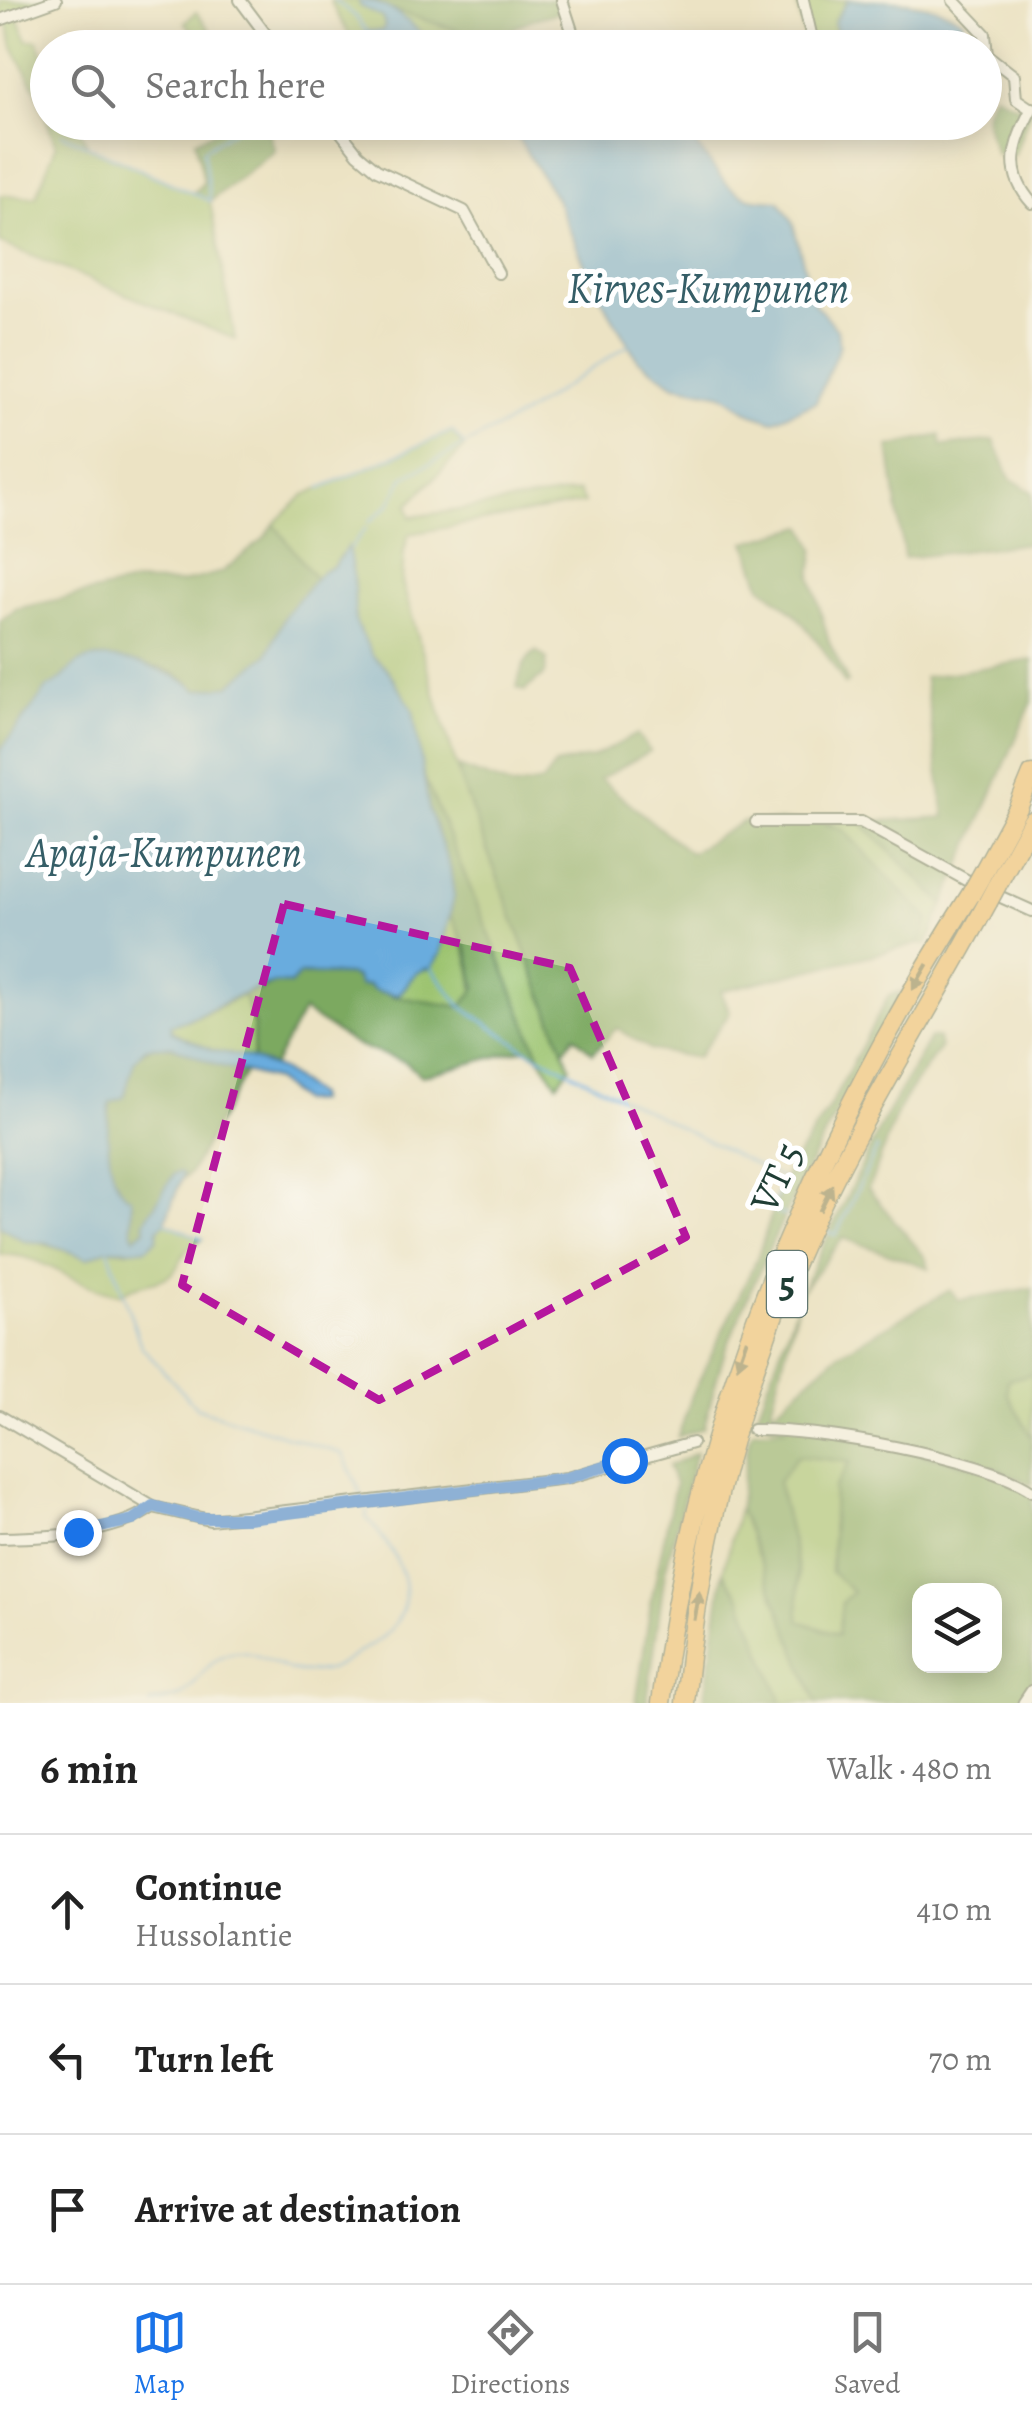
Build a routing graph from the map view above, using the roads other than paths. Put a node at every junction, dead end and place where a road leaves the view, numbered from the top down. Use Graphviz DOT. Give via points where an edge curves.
graph roads {
  1 [pos="56,0"];
  2 [pos="240,0"];
  3 [pos="562,0"];
  4 [pos="803,0"];
  5 [pos="953,0"];
  6 [pos="0,20"];
  7 [pos="262,30"];
  8 [pos="572,30"];
  9 [pos="809,30"];
  10 [pos="981,30"];
  11 [pos="1002,66"];
  12 [pos="1032,109"];
  13 [pos="347,140"];
  14 [pos="1032,204"];
  15 [pos="498,273"];
  16 [pos="1032,774"];
  17 [pos="1032,820"];
  18 [pos="756,822"];
  19 [pos="984,890"];
  20 [pos="1032,911"];
  21 [pos="0,1416"];
  22 [pos="753,1430"];
  23 [pos="692,1442"];
  24 [pos="1032,1491"];
  25 [pos="153,1506"];
  26 [pos="0,1538"];
  27 [pos="1032,1692"];
  28 [pos="662,1703"];
  29 [pos="685,1703"];
  30 [pos="1024,1703"];
  1 -- 6 [label="street"];
  2 -- 7 [label="street"];
  3 -- 8 [label="street"];
  4 -- 9 [label="street"];
  5 -- 10 [label="street"];
  11 -- 12 [label="street" via="1014,76 1016,100"];
  12 -- 14 [label="street" via="1014,156"];
  13 -- 15 [label="street" via="377,170 464,211"];
  16 -- 19 [label="highway, VT 5 / 5"];
  17 -- 19 [label="highway, VT 5 / 5"];
  18 -- 20 [label="street" via="861,822"];
  19 -- 28 [label="highway, VT 5 / 5, one-way" via="866,1072 790,1229 716,1432 694,1515"];
  29 -- 19 [label="highway, VT 5 / 5, one-way" via="716,1511 764,1344 798,1255"];
  21 -- 25 [label="street"];
  22 -- 24 [label="street" via="788,1429 992,1470"];
  23 -- 25 [label="street" via="567,1478 248,1518 198,1518"];
  25 -- 26 [label="street" via="133,1520 78,1532"];
  27 -- 30 [label="street"];
}
